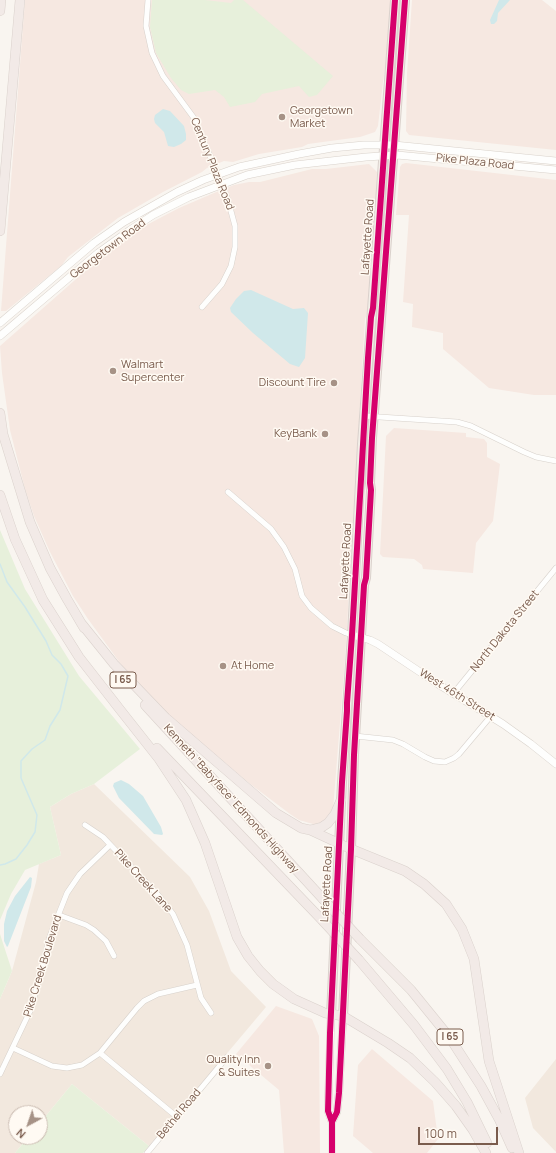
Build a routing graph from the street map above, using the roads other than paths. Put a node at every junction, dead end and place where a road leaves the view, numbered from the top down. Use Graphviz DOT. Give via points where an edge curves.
graph roads {
  1 [pos="1,0"];
  2 [pos="20,0"];
  3 [pos="148,0"];
  4 [pos="396,0"];
  5 [pos="405,0"];
  6 [pos="0,11"];
  7 [pos="385,144"];
  8 [pos="394,145"];
  9 [pos="393,155"];
  10 [pos="384,156"];
  11 [pos="512,156"];
  12 [pos="556,161"];
  13 [pos="510,166"];
  14 [pos="556,170"];
  15 [pos="218,174"];
  16 [pos="222,184"];
  17 [pos="0,232"];
  18 [pos="202,307"];
  19 [pos="0,323"];
  20 [pos="0,336"];
  21 [pos="0,413"];
  22 [pos="364,416"];
  23 [pos="374,417"];
  24 [pos="556,461"];
  25 [pos="228,492"];
  26 [pos="0,495"];
  27 [pos="556,568"];
  28 [pos="81,622"];
  29 [pos="352,635"];
  30 [pos="362,638"];
  31 [pos="453,694"];
  32 [pos="114,702"];
  33 [pos="491,716"];
  34 [pos="355,736"];
  35 [pos="556,764"];
  36 [pos="341,800"];
  37 [pos="85,825"];
  38 [pos="310,830"];
  39 [pos="339,844"];
  40 [pos="110,845"];
  41 [pos="351,850"];
  42 [pos="59,915"];
  43 [pos="114,956"];
  44 [pos="197,985"];
  45 [pos="211,1013"];
  46 [pos="330,1014"];
  47 [pos="343,1016"];
  48 [pos="13,1048"];
  49 [pos="100,1053"];
  50 [pos="227,1057"];
  51 [pos="0,1074"];
  52 [pos="177,1117"];
  53 [pos="332,1122"];
  54 [pos="147,1153"];
  55 [pos="332,1153"];
  56 [pos="486,1153"];
  57 [pos="492,1153"];
  58 [pos="514,1153"];
  59 [pos="519,1153"];
  1 -- 6 [label="highway"];
  2 -- 17 [label="highway"];
  3 -- 15 [label="street, Century Plaza Road" via="148,42 154,58 163,76 194,118"];
  4 -- 7 [label="main road, Lafayette Road"];
  5 -- 8 [label="main road, Lafayette Road"];
  7 -- 8 [label="main road, Georgetown Road"];
  7 -- 10 [label="main road, Lafayette Road"];
  7 -- 15 [label="main road, Georgetown Road" via="348,146 299,154"];
  8 -- 9 [label="main road, Lafayette Road"];
  8 -- 11 [label="main road, Pike Plaza Road"];
  9 -- 10 [label="main road, Georgetown Road"];
  9 -- 13 [label="main road, Pike Plaza Road"];
  9 -- 23 [label="main road, Lafayette Road"];
  10 -- 16 [label="main road, Georgetown Road" via="287,166 247,175"];
  10 -- 22 [label="main road, Lafayette Road"];
  11 -- 12 [label="main road, Pike Plaza Road"];
  11 -- 13 [label="main road"];
  13 -- 14 [label="main road, Pike Plaza Road"];
  15 -- 16 [label="street, Century Plaza Road"];
  15 -- 19 [label="main road, Georgetown Road" via="168,196 113,229"];
  16 -- 18 [label="street, Century Plaza Road" via="233,219 235,252 226,278"];
  16 -- 20 [label="main road, Georgetown Road" via="171,206 130,230 98,253"];
  21 -- 28 [label="highway, Kenneth \"Babyface\" Edmonds Highway / I 65" via="3,434 30,522 50,568"];
  22 -- 23 [label="street"];
  22 -- 29 [label="main road, Lafayette Road"];
  23 -- 24 [label="street" via="457,422 471,426 528,454"];
  23 -- 30 [label="main road, Lafayette Road"];
  25 -- 29 [label="street" via="271,529 295,569 302,596 311,608 332,626"];
  26 -- 32 [label="highway, Kenneth \"Babyface\" Edmonds Highway / I 65" via="15,539 43,600 78,657"];
  27 -- 31 [label="street, North Dakota Street"];
  28 -- 38 [label="highway" via="114,664 166,718 276,813"];
  28 -- 58 [label="highway, Kenneth \"Babyface\" Edmonds Highway / I 65, bridge" via="126,683 360,939 411,990 450,1038 481,1086"];
  29 -- 30 [label="main road, West 46th Street"];
  29 -- 36 [label="main road, Lafayette Road"];
  30 -- 31 [label="main road, West 46th Street" via="378,644"];
  30 -- 34 [label="main road, Lafayette Road"];
  31 -- 33 [label="main road, West 46th Street"];
  32 -- 46 [label="highway" via="159,759 186,800 205,842 232,927 248,956 267,979 294,999"];
  32 -- 57 [label="highway, Kenneth \"Babyface\" Edmonds Highway / I 65, bridge" via="322,920 414,1025 447,1069 467,1102"];
  33 -- 34 [label="street" via="459,754 445,762 427,759 393,740"];
  33 -- 35 [label="main road, West 46th Street"];
  34 -- 41 [label="main road, Lafayette Road"];
  36 -- 38 [label="highway" via="328,823"];
  36 -- 39 [label="main road, Lafayette Road"];
  37 -- 40 [label="street, Pike Creek Lane" via="100,834"];
  38 -- 39 [label="highway"];
  39 -- 41 [label="highway"];
  39 -- 46 [label="main road, Lafayette Road"];
  40 -- 42 [label="street, Pike Creek Boulevard" via="74,882"];
  40 -- 44 [label="street, Pike Creek Lane" via="173,914 185,938"];
  41 -- 47 [label="main road, Lafayette Road"];
  41 -- 59 [label="highway" via="418,880 446,904 462,929 475,963 489,1061"];
  42 -- 43 [label="street" via="94,930 106,941"];
  42 -- 48 [label="street, Pike Creek Boulevard" via="47,947 34,1003"];
  44 -- 45 [label="street, Pike Creek Lane" via="201,1000"];
  44 -- 49 [label="street" via="158,994 144,1001"];
  46 -- 47 [label="highway"];
  46 -- 53 [label="main road, Lafayette Road" via="328,1112"];
  47 -- 53 [label="main road, Lafayette Road" via="337,1112"];
  47 -- 56 [label="highway" via="410,1058 426,1073 465,1118"];
  48 -- 49 [label="street" via="45,1063 63,1068 82,1065"];
  48 -- 51 [label="street, Pike Creek Boulevard"];
  49 -- 52 [label="street"];
  50 -- 52 [label="street, Bethel Road"];
  52 -- 54 [label="street, Bethel Road"];
  53 -- 55 [label="main road, Lafayette Road"];
}
